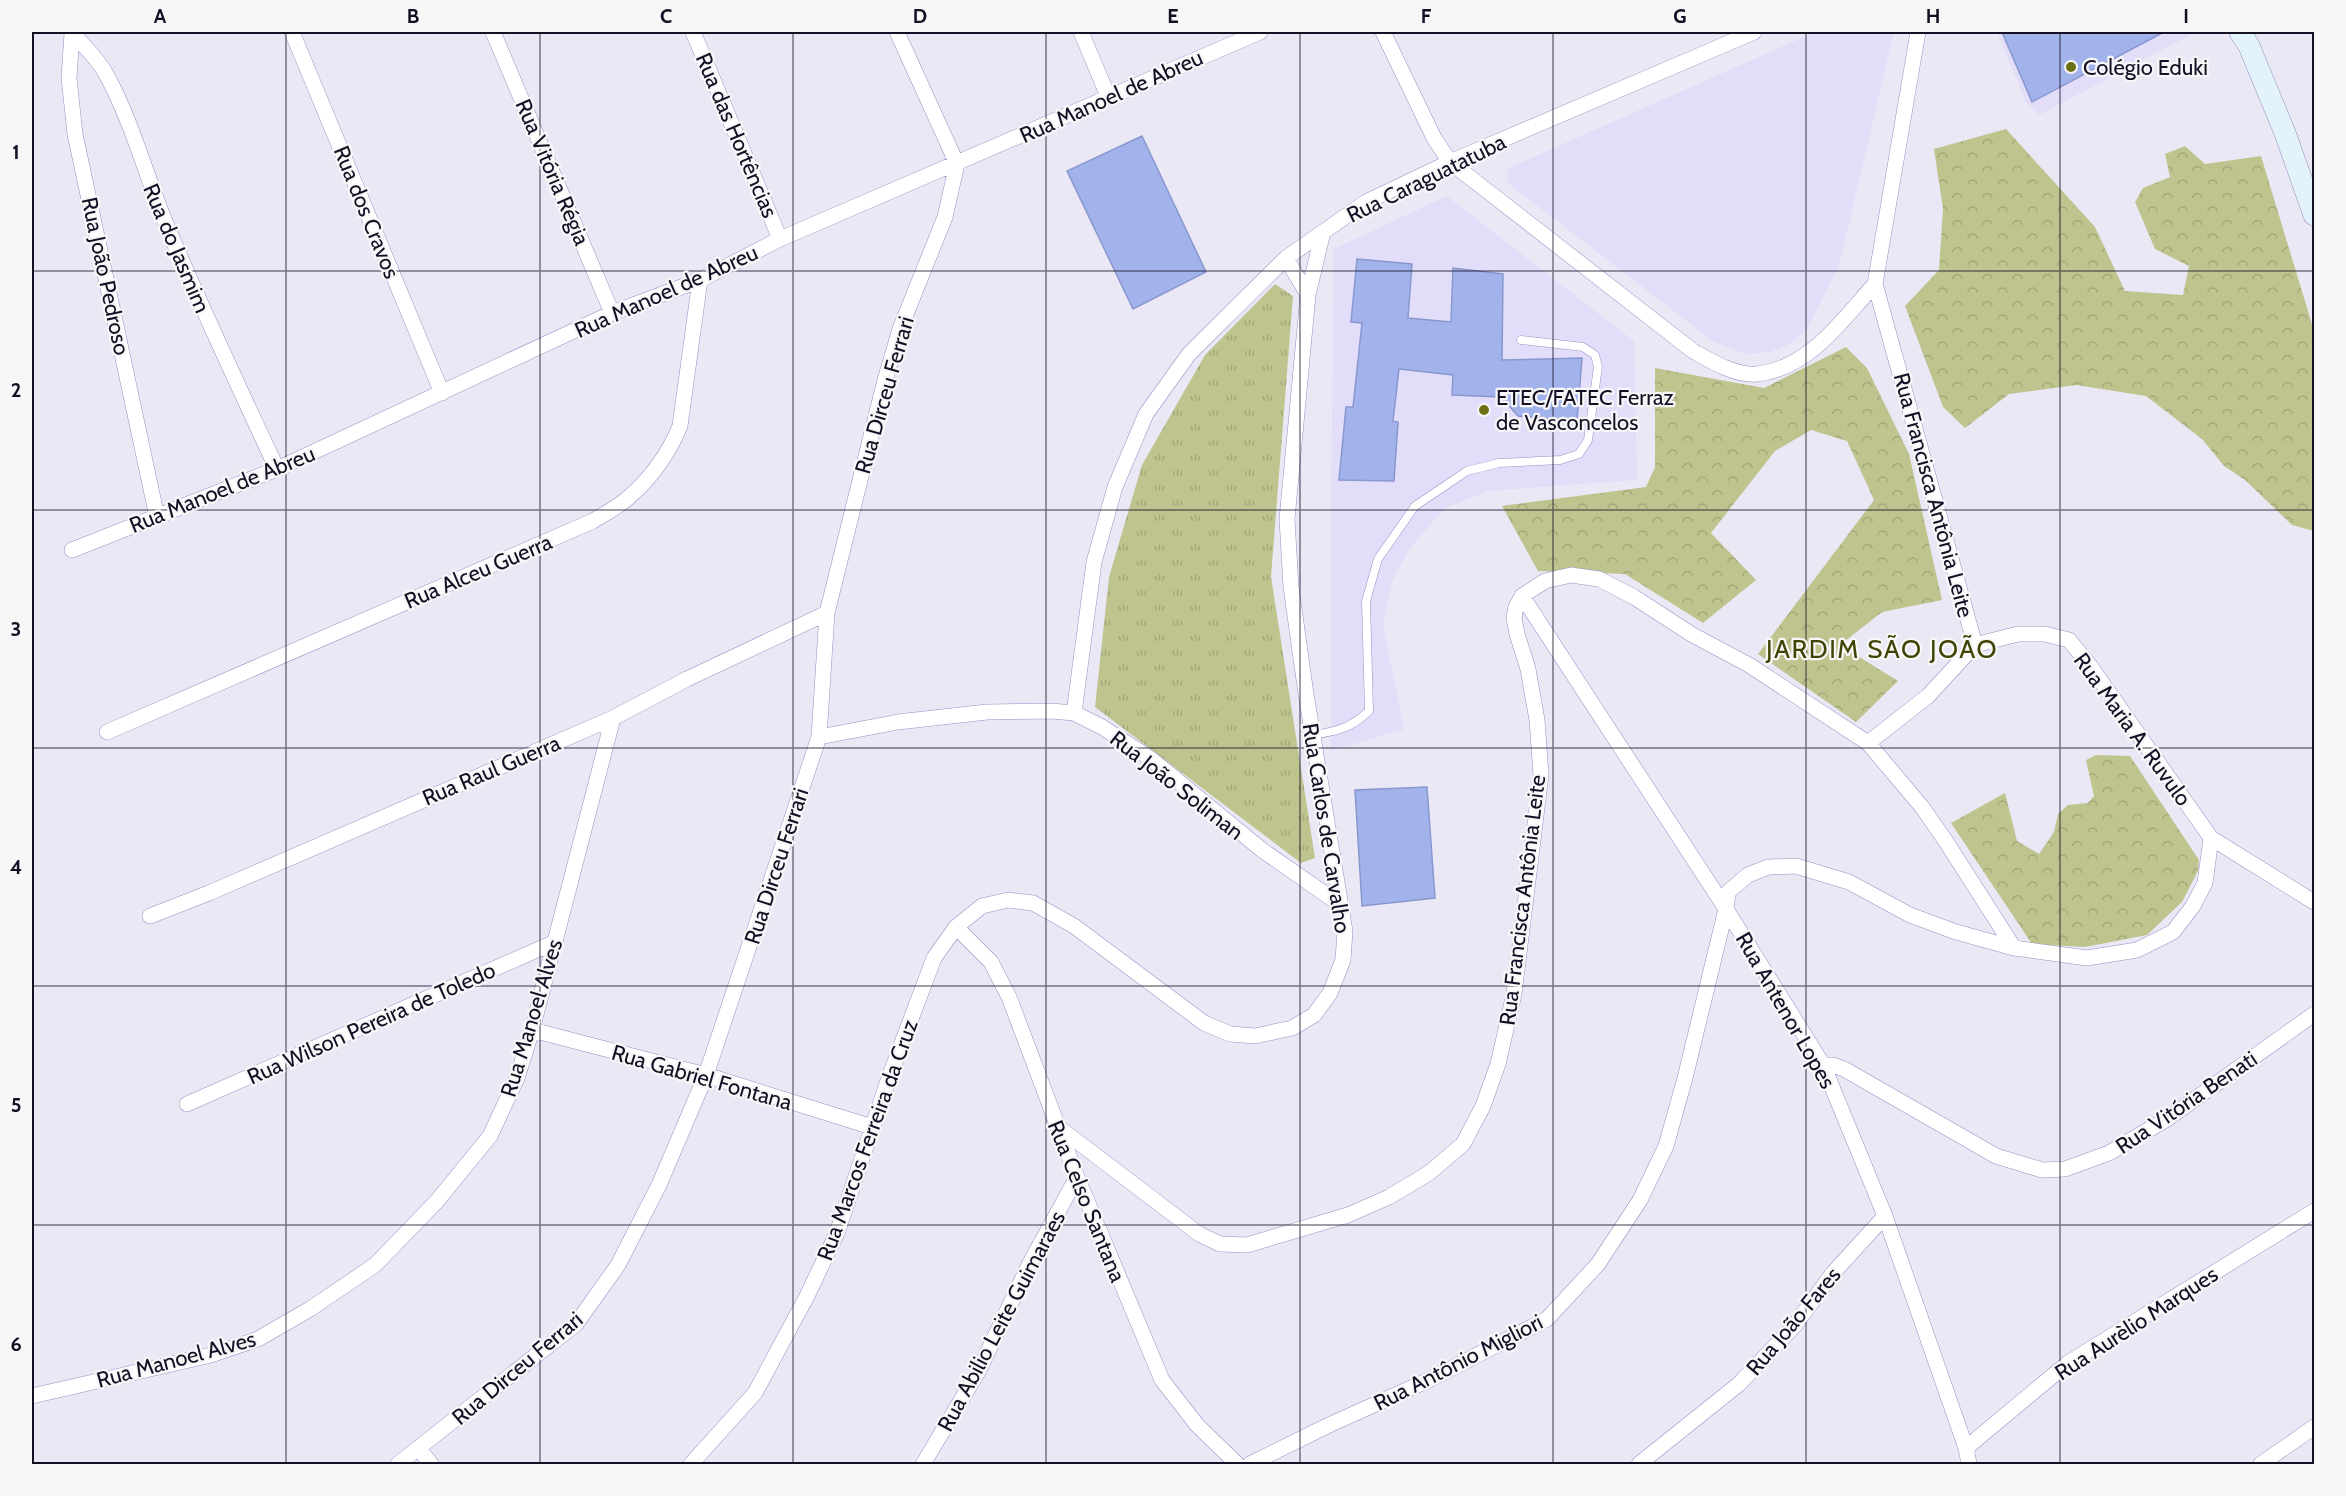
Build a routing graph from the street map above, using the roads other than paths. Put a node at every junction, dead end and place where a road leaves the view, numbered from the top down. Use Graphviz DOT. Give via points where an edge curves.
graph roads {
  1 [pos="72,32"];
  2 [pos="292,32"];
  3 [pos="493,32"];
  4 [pos="693,32"];
  5 [pos="897,32"];
  6 [pos="1081,32"];
  7 [pos="1260,32"];
  8 [pos="1383,32"];
  9 [pos="1754,32"];
  10 [pos="1918,32"];
  11 [pos="2240,32"];
  12 [pos="1108,96"];
  13 [pos="1450,162"];
  14 [pos="957,164"];
  15 [pos="2314,215"];
  16 [pos="1323,232"];
  17 [pos="780,239"];
  18 [pos="1286,258"];
  19 [pos="700,280"];
  20 [pos="1875,284"];
  21 [pos="1308,295"];
  22 [pos="612,313"];
  23 [pos="1521,340"];
  24 [pos="442,393"];
  25 [pos="277,469"];
  26 [pos="157,517"];
  27 [pos="72,550"];
  28 [pos="1522,596"];
  29 [pos="827,614"];
  30 [pos="1975,645"];
  31 [pos="1074,713"];
  32 [pos="613,718"];
  33 [pos="107,732"];
  34 [pos="1313,735"];
  35 [pos="819,736"];
  36 [pos="1868,743"];
  37 [pos="2211,838"];
  38 [pos="2314,902"];
  39 [pos="1341,905"];
  40 [pos="982,906"];
  41 [pos="1726,909"];
  42 [pos="150,916"];
  43 [pos="956,927"];
  44 [pos="555,942"];
  45 [pos="2014,948"];
  46 [pos="2314,1014"];
  47 [pos="532,1030"];
  48 [pos="1823,1065"];
  49 [pos="706,1075"];
  50 [pos="187,1104"];
  51 [pos="1057,1126"];
  52 [pos="872,1127"];
  53 [pos="1077,1177"];
  54 [pos="2314,1210"];
  55 [pos="1885,1216"];
  56 [pos="32,1396"];
  57 [pos="2314,1427"];
  58 [pos="1966,1448"];
  59 [pos="419,1449"];
  60 [pos="398,1464"];
  61 [pos="431,1464"];
  62 [pos="691,1464"];
  63 [pos="923,1464"];
  64 [pos="1237,1464"];
  65 [pos="1250,1464"];
  66 [pos="1639,1464"];
  67 [pos="1969,1464"];
  68 [pos="2261,1464"];
  1 -- 25 [label="street, Rua do Jasmim" via="106,73 194,291"];
  1 -- 26 [label="street, Rua João Pedroso" via="69,78 75,134"];
  2 -- 24 [label="street, Rua dos Cravos"];
  3 -- 22 [label="street, Rua Vitória Régia"];
  4 -- 17 [label="street, Rua das Hortências"];
  5 -- 14 [label="street"];
  6 -- 12 [label="street"];
  7 -- 12 [label="street, Rua Manoel de Abreu"];
  8 -- 13 [label="street" via="1434,138"];
  9 -- 13 [label="street, Rua Caraguatatuba"];
  10 -- 20 [label="street"];
  11 -- 15 [label="main road" via="2285,133"];
  12 -- 14 [label="street, Rua Manoel de Abreu"];
  13 -- 16 [label="street, Rua Caraguatatuba" via="1366,202"];
  13 -- 20 [label="street" via="1693,351 1726,368 1756,374 1791,364 1816,347"];
  14 -- 17 [label="street, Rua Manoel de Abreu"];
  14 -- 29 [label="street, Rua Dirceu Ferrari" via="945,217 900,328"];
  16 -- 18 [label="street, Rua Caraguatatuba"];
  16 -- 21 [label="street, Rua Carlos de Carvalho"];
  17 -- 19 [label="street, Rua Manoel de Abreu"];
  18 -- 21 [label="street"];
  18 -- 31 [label="street, Rua Caraguatatuba" via="1189,354 1146,414 1115,487 1094,562"];
  19 -- 22 [label="street, Rua Manoel de Abreu"];
  19 -- 33 [label="street, Rua Alceu Guerra" via="680,426 651,475 627,499 593,521"];
  20 -- 30 [label="street, Rua Francisca Antônia Leite"];
  21 -- 34 [label="street, Rua Carlos de Carvalho" via="1287,519 1291,587"];
  22 -- 24 [label="street, Rua Manoel de Abreu"];
  23 -- 34 [label="lane" via="1583,347 1595,355 1598,367 1588,440 1579,454 1560,460 1499,463 1467,471 1415,506 1378,559 1366,600 1370,711 1356,724"];
  24 -- 25 [label="street, Rua Manoel de Abreu"];
  25 -- 26 [label="street, Rua Manoel de Abreu"];
  26 -- 27 [label="street, Rua Manoel de Abreu"];
  28 -- 36 [label="street" via="1545,581 1571,575 1599,579 1749,665"];
  28 -- 41 [label="street, Rua Antenor Lopes"];
  28 -- 51 [label="street, Rua Francisca Antônia Leite" via="1514,618 1537,720 1541,775 1514,994 1498,1064 1483,1106 1463,1144 1429,1173 1348,1215 1247,1245 1220,1244 1199,1234"];
  29 -- 32 [label="street, Rua Raul Guerra"];
  29 -- 35 [label="street, Rua Dirceu Ferrari"];
  30 -- 36 [label="street, Rua Francisca Antônia Leite" via="1928,696"];
  30 -- 37 [label="street, Rua Maria A. Ruvulo" via="2018,634 2045,634 2069,640"];
  31 -- 35 [label="street, Rua João Soliman" via="987,712"];
  31 -- 39 [label="street, Rua João Soliman" via="1151,759 1262,850"];
  32 -- 42 [label="street, Rua Raul Guerra"];
  32 -- 44 [label="street, Rua Manoel Alves"];
  34 -- 39 [label="street, Rua Carlos de Carvalho"];
  35 -- 49 [label="street, Rua Dirceu Ferrari"];
  36 -- 45 [label="street" via="1946,840"];
  37 -- 38 [label="street"];
  37 -- 45 [label="street, Rua Antônio Migliori" via="2205,883 2173,932 2136,950 2087,958"];
  39 -- 40 [label="street, Rua Carlos de Carvalho" via="1345,932 1343,960 1330,993 1314,1015 1292,1028 1254,1036 1230,1034 1204,1023 1074,926 1033,903 1008,900"];
  40 -- 43 [label="street, Rua Marcos Ferreira da Cruz"];
  41 -- 45 [label="street, Rua Antônio Migliori" via="1728,892 1748,875 1768,867 1796,866 1849,882 1919,919"];
  41 -- 48 [label="street, Rua Antenor Lopes"];
  41 -- 65 [label="street, Rua Antônio Migliori" via="1666,1146 1640,1200 1598,1264 1547,1319 1431,1379"];
  43 -- 51 [label="street, Rua Celso Santana" via="991,962 1009,997"];
  43 -- 52 [label="street, Rua Marcos Ferreira da Cruz" via="934,958"];
  44 -- 47 [label="street, Rua Manoel Alves"];
  44 -- 50 [label="street, Rua Wilson Pereira de Toledo"];
  46 -- 48 [label="street, Rua Vitória Benati" via="2167,1119 2109,1154 2065,1169 2042,1170 1995,1156 1844,1069"];
  47 -- 49 [label="street, Rua Gabriel Fontana"];
  47 -- 56 [label="street, Rua Manoel Alves" via="517,1078 490,1136 437,1201 375,1265 258,1340 211,1355"];
  48 -- 55 [label="street, Rua Antenor Lopes"];
  49 -- 52 [label="street, Rua Gabriel Fontana"];
  49 -- 59 [label="street, Rua Dirceu Ferrari" via="659,1185 618,1265 576,1324"];
  51 -- 53 [label="street, Rua Celso Santana"];
  52 -- 62 [label="street, Rua Marcos Ferreira da Cruz" via="837,1233 755,1393"];
  53 -- 63 [label="street, Rua Abilio Leite Guimaraes" via="978,1372"];
  53 -- 64 [label="street, Rua Celso Santana" via="1162,1380 1197,1425"];
  54 -- 58 [label="street, Rua Aurèlio Marques" via="2068,1363"];
  55 -- 58 [label="street, Rua Antenor Lopes"];
  55 -- 66 [label="street, Rua João Fares" via="1833,1273 1795,1325 1739,1384"];
  57 -- 68 [label="street"];
  58 -- 67 [label="street, Rua Antenor Lopes"];
  59 -- 60 [label="street, Rua Dirceu Ferrari"];
  59 -- 61 [label="street"];
}
